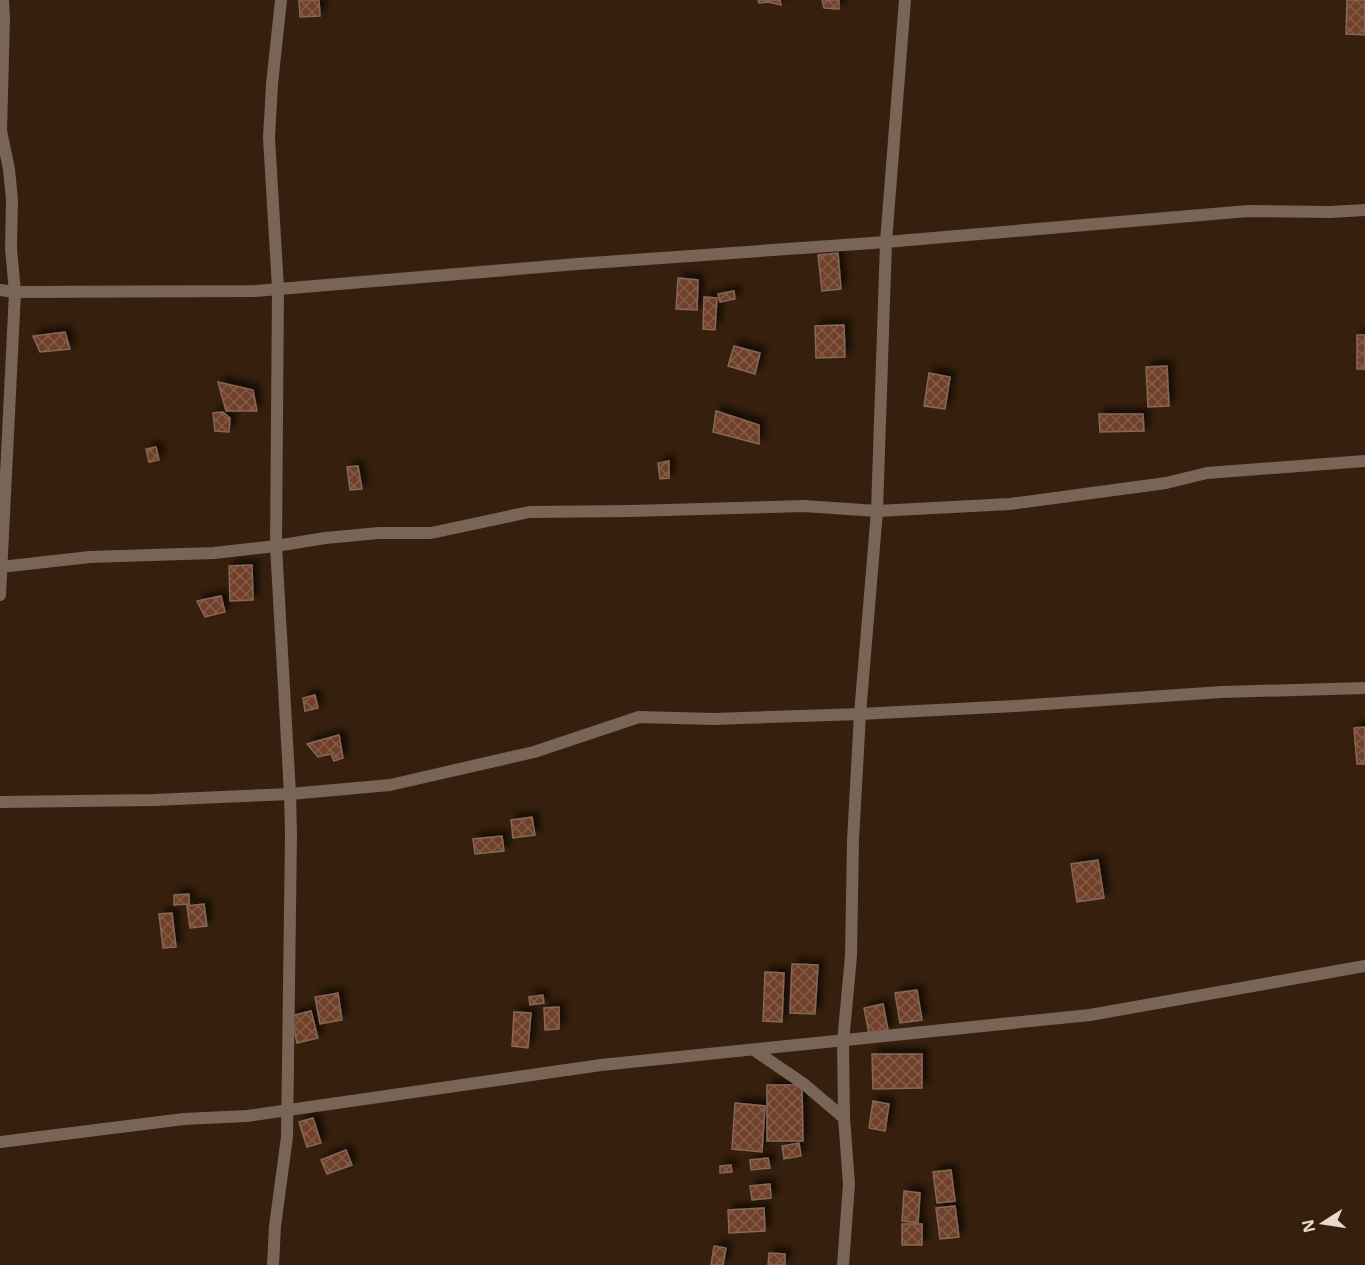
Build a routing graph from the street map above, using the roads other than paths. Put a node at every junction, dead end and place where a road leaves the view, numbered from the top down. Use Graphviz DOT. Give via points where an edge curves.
graph roads {
  1 [pos="3,0"];
  2 [pos="281,0"];
  3 [pos="905,0"];
  4 [pos="1365,210"];
  5 [pos="886,242"];
  6 [pos="278,288"];
  7 [pos="0,290"];
  8 [pos="15,292"];
  9 [pos="1365,461"];
  10 [pos="877,511"];
  11 [pos="276,546"];
  12 [pos="1,567"];
  13 [pos="0,595"];
  14 [pos="1365,688"];
  15 [pos="860,714"];
  16 [pos="290,794"];
  17 [pos="0,802"];
  18 [pos="1365,966"];
  19 [pos="843,1042"];
  20 [pos="754,1050"];
  21 [pos="288,1109"];
  22 [pos="844,1118"];
  23 [pos="0,1142"];
  24 [pos="273,1265"];
  25 [pos="843,1265"];
  1 -- 8 [label="street" via="2,131 12,200"];
  2 -- 6 [label="street" via="269,138"];
  3 -- 5 [label="street"];
  4 -- 5 [label="street" via="1248,211"];
  5 -- 6 [label="street"];
  5 -- 10 [label="street"];
  6 -- 8 [label="street"];
  6 -- 11 [label="street"];
  7 -- 8 [label="street"];
  8 -- 12 [label="street"];
  9 -- 10 [label="street" via="1207,473 1166,483 1010,504"];
  10 -- 11 [label="street" via="804,506 529,512 431,533 368,534"];
  10 -- 15 [label="street"];
  11 -- 12 [label="street" via="214,553 90,557"];
  11 -- 16 [label="street"];
  12 -- 13 [label="street"];
  14 -- 15 [label="street"];
  15 -- 16 [label="street" via="639,717 534,752 390,785"];
  15 -- 19 [label="street" via="851,956"];
  16 -- 17 [label="street"];
  16 -- 21 [label="street"];
  18 -- 19 [label="street" via="1090,1015"];
  19 -- 20 [label="street"];
  19 -- 22 [label="street"];
  20 -- 21 [label="street" via="601,1065"];
  20 -- 22 [label="street" via="804,1084"];
  21 -- 23 [label="street"];
  21 -- 24 [label="street"];
  22 -- 25 [label="street" via="849,1184"];
}
